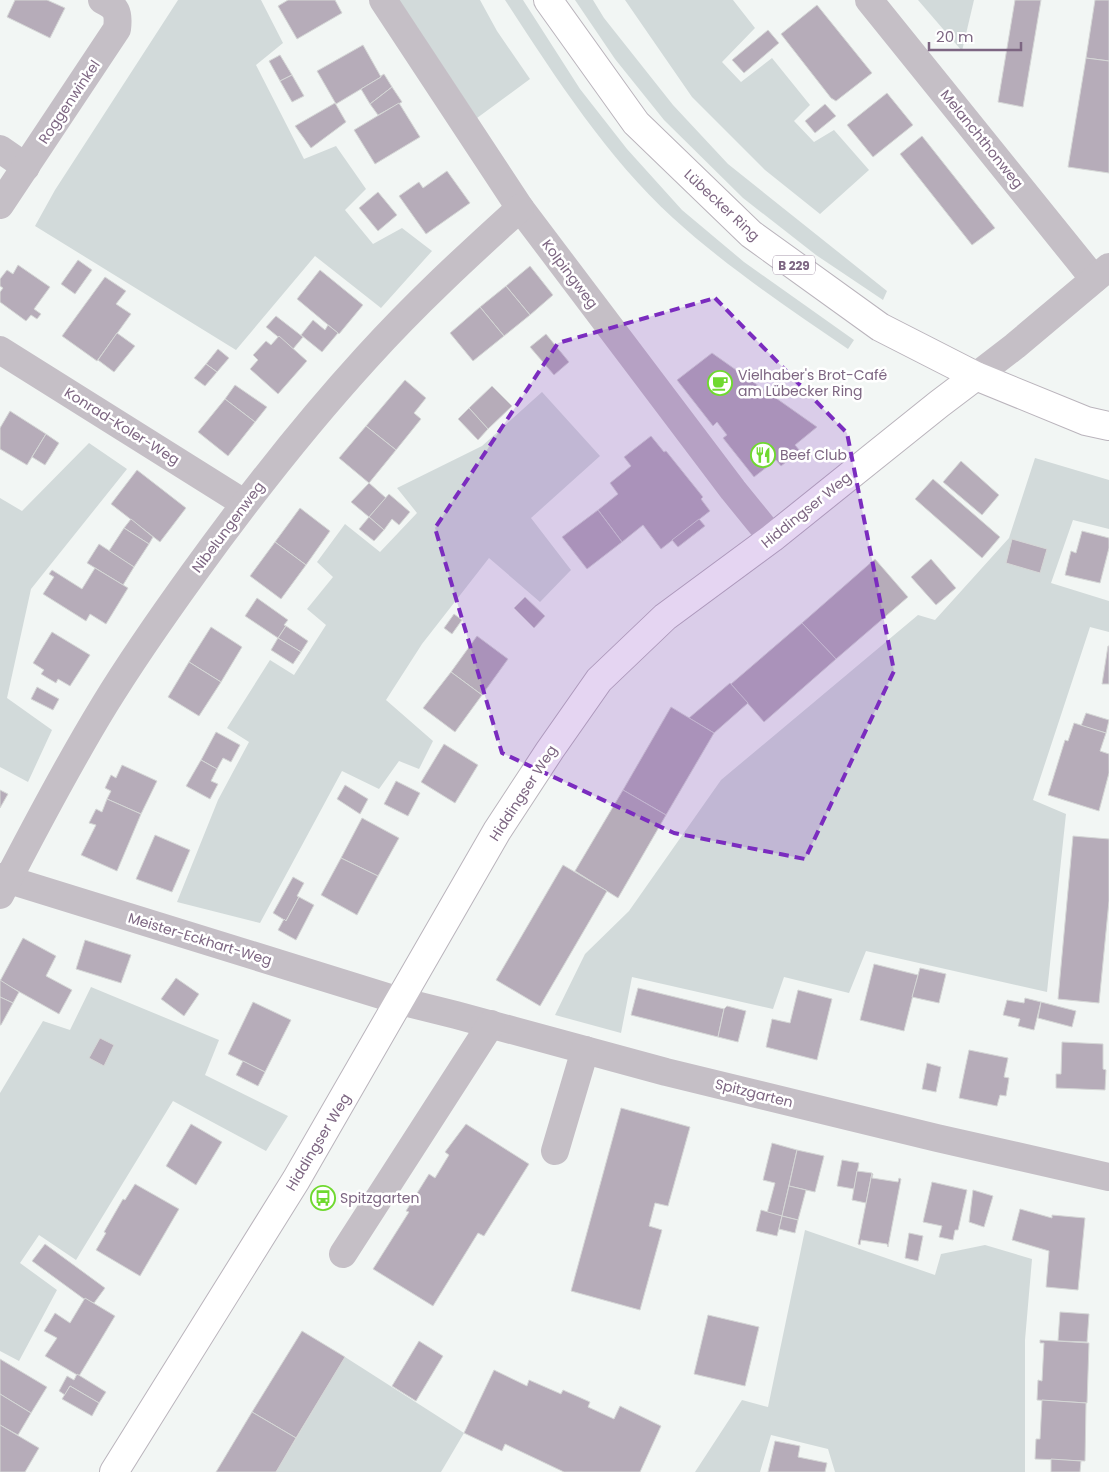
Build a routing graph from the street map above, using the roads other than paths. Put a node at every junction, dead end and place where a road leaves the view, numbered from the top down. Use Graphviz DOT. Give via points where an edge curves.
graph roads {
  1 [pos="102,0"];
  2 [pos="383,0"];
  3 [pos="548,0"];
  4 [pos="869,0"];
  5 [pos="0,149"];
  6 [pos="26,167"];
  7 [pos="0,205"];
  8 [pos="520,208"];
  9 [pos="1101,273"];
  10 [pos="0,350"];
  11 [pos="976,376"];
  12 [pos="1109,426"];
  13 [pos="244,503"];
  14 [pos="772,538"];
  15 [pos="3,884"];
  16 [pos="400,1001"];
  17 [pos="491,1024"];
  18 [pos="585,1050"];
  19 [pos="555,1152"];
  20 [pos="1109,1177"];
  21 [pos="343,1254"];
  22 [pos="114,1472"];
  1 -- 6 [label="street, Roggenwinkel" via="115,9 117,29"];
  2 -- 8 [label="street, Kolpingweg"];
  3 -- 11 [label="main road, Lübecker Ring / B 229" via="636,122 751,234 880,327"];
  4 -- 9 [label="street, Melanchthonweg"];
  5 -- 6 [label="street"];
  6 -- 7 [label="street, Roggenwinkel"];
  8 -- 13 [label="street, Nibelungenweg" via="444,277 368,356"];
  8 -- 14 [label="street, Kolpingweg"];
  9 -- 11 [label="street, Hiddingser Weg"];
  10 -- 13 [label="street, Konrad-Koler-Weg"];
  11 -- 12 [label="main road, Lübecker Ring / B 229" via="1086,421"];
  11 -- 14 [label="main road, Hiddingser Weg"];
  13 -- 15 [label="street, Nibelungenweg" via="166,611 104,705"];
  14 -- 16 [label="main road, Hiddingser Weg" via="665,617 599,680 498,831"];
  15 -- 16 [label="street, Meister-Eckhart-Weg"];
  16 -- 17 [label="street, Spitzgarten"];
  16 -- 22 [label="main road, Hiddingser Weg" via="296,1180"];
  17 -- 18 [label="street, Spitzgarten"];
  17 -- 21 [label="street"];
  18 -- 19 [label="street"];
  18 -- 20 [label="street, Spitzgarten" via="937,1138"];
}
